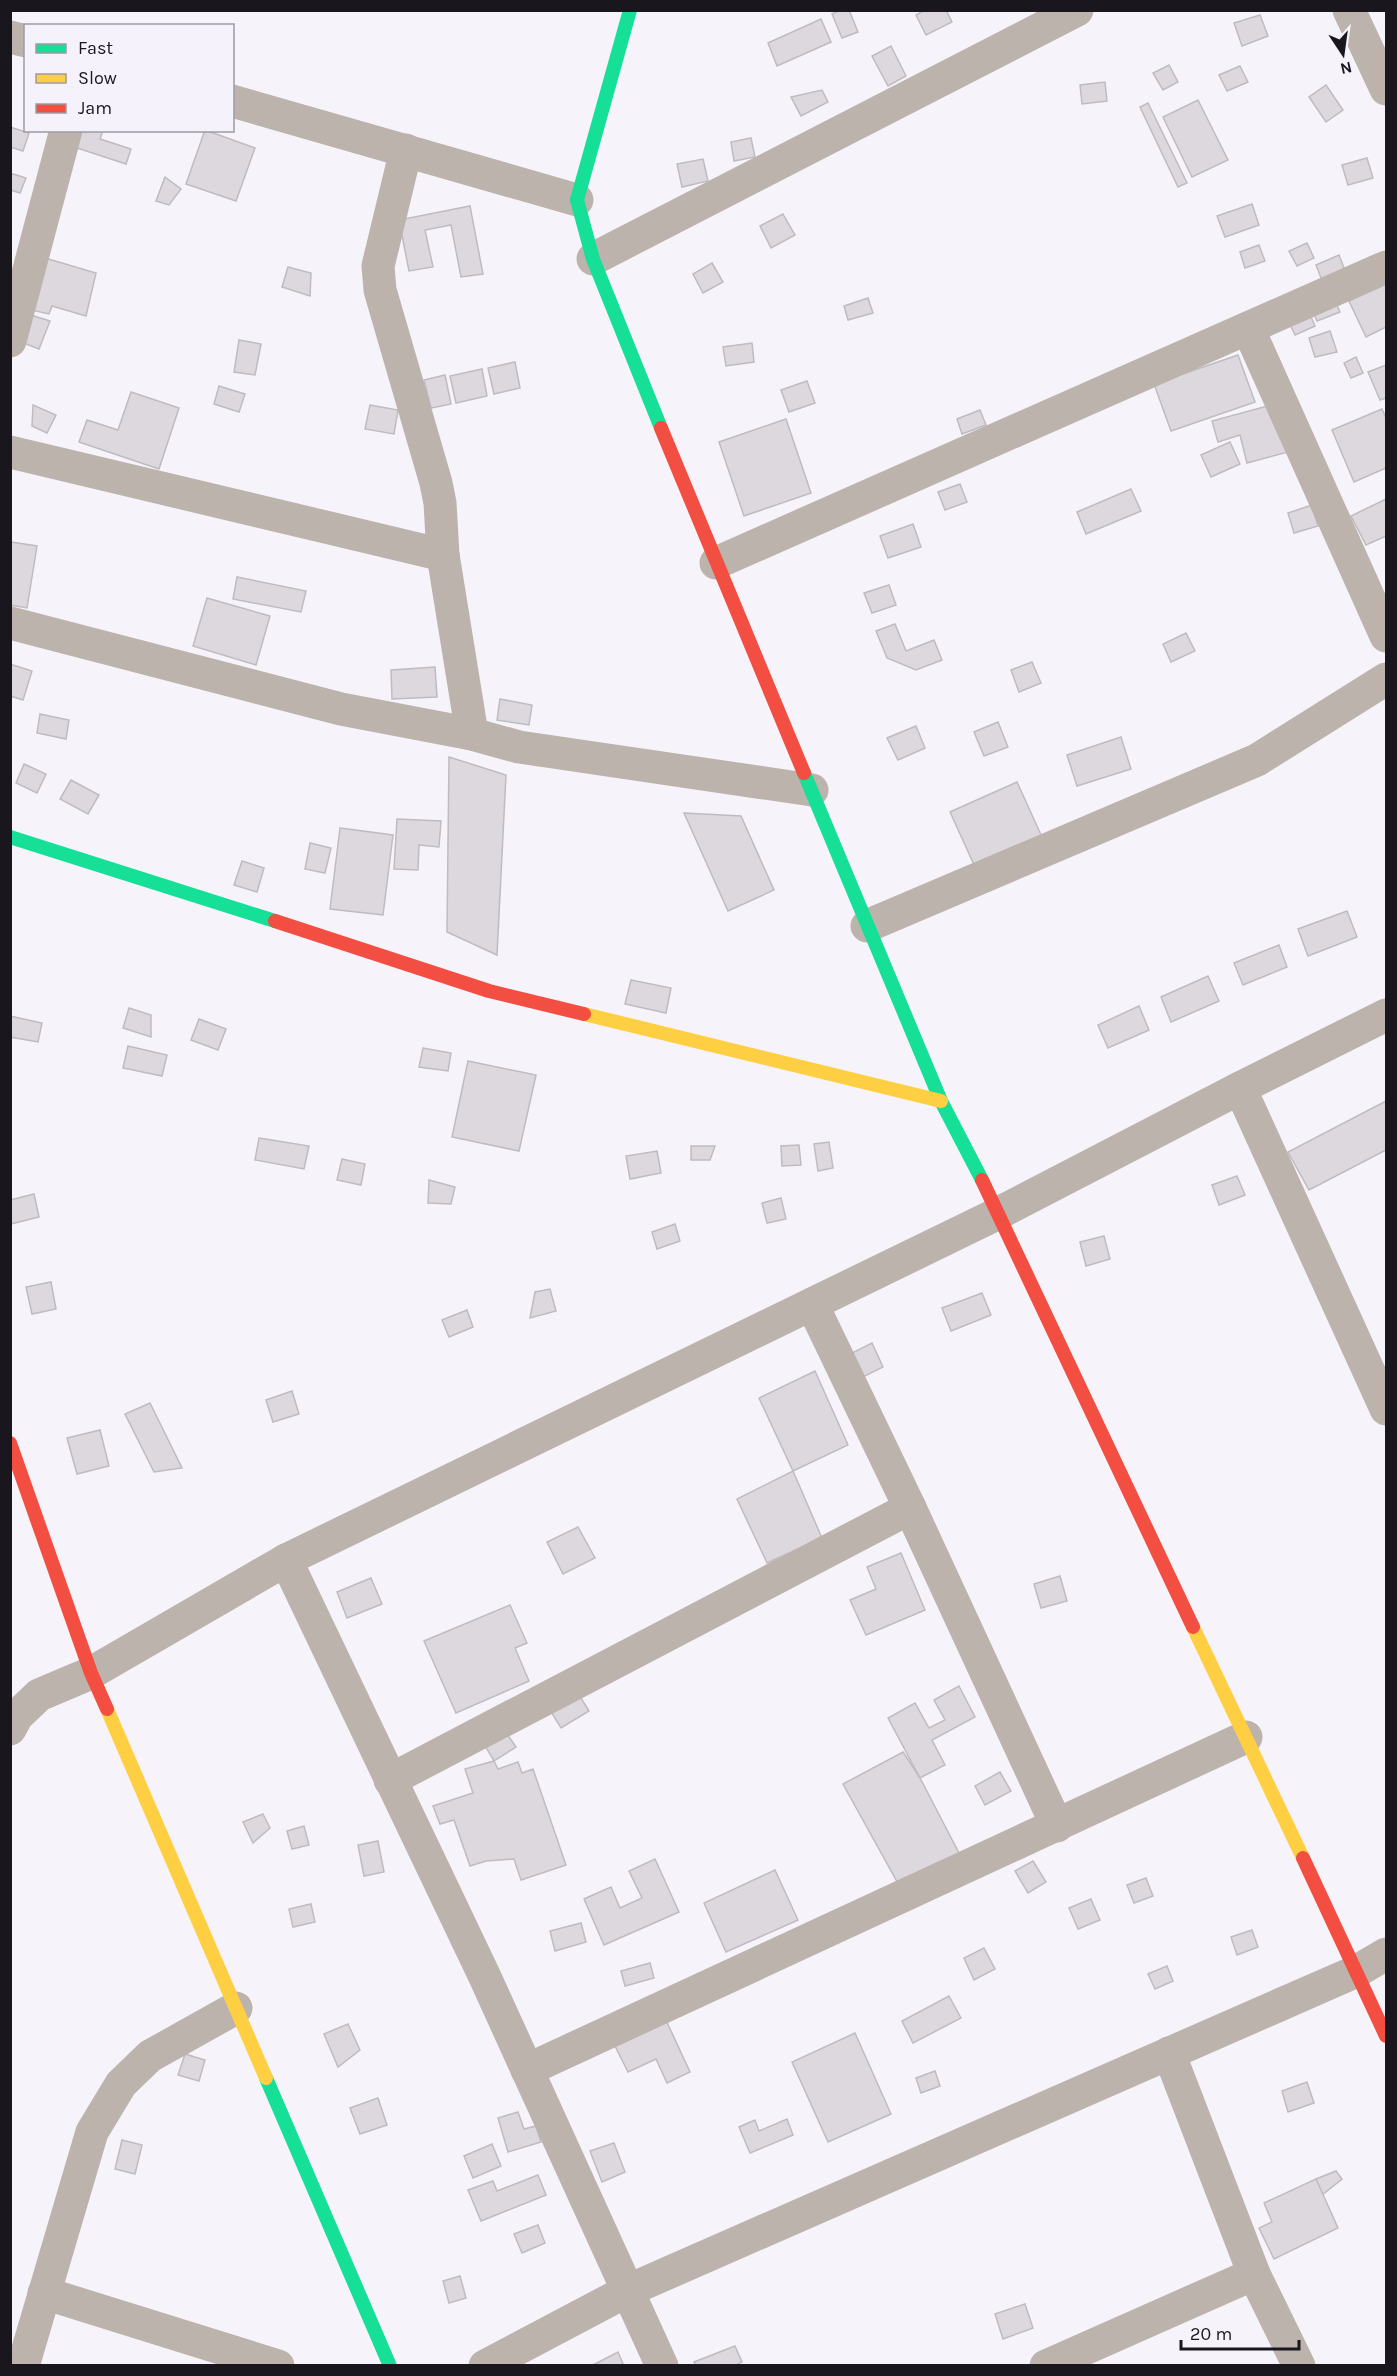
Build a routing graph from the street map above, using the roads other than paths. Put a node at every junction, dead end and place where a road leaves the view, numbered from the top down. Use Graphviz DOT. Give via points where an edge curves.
graph roads {
  1 [pos="630,10"];
  2 [pos="1077,10"];
  3 [pos="1349,10"];
  4 [pos="1386,89"];
  5 [pos="234,102"];
  6 [pos="65,132"];
  7 [pos="406,150"];
  8 [pos="577,200"];
  9 [pos="593,259"];
  10 [pos="1386,267"];
  11 [pos="1248,328"];
  12 [pos="10,341"];
  13 [pos="10,452"];
  14 [pos="443,555"];
  15 [pos="716,563"];
  16 [pos="10,623"];
  17 [pos="1386,636"];
  18 [pos="1386,679"];
  19 [pos="472,734"];
  20 [pos="812,790"];
  21 [pos="10,837"];
  22 [pos="867,926"];
  23 [pos="1386,1015"];
  24 [pos="1240,1088"];
  25 [pos="941,1101"];
  26 [pos="999,1213"];
  27 [pos="812,1304"];
  28 [pos="1386,1409"];
  29 [pos="10,1443"];
  30 [pos="910,1508"];
  31 [pos="286,1560"];
  32 [pos="91,1672"];
  33 [pos="12,1720"];
  34 [pos="1246,1737"];
  35 [pos="390,1780"];
  36 [pos="1057,1826"];
  37 [pos="1386,1954"];
  38 [pos="1357,1971"];
  39 [pos="236,2008"];
  40 [pos="1386,2036"];
  41 [pos="1169,2053"];
  42 [pos="527,2070"];
  43 [pos="1254,2274"];
  44 [pos="629,2290"];
  45 [pos="44,2293"];
  46 [pos="23,2366"];
  47 [pos="278,2366"];
  48 [pos="390,2366"];
  49 [pos="485,2366"];
  50 [pos="662,2366"];
  51 [pos="1047,2366"];
  52 [pos="1299,2366"];
  1 -- 8 [label="street"];
  2 -- 9 [label="street"];
  3 -- 4 [label="street"];
  5 -- 7 [label="street"];
  6 -- 12 [label="street"];
  7 -- 8 [label="street"];
  7 -- 14 [label="street" via="378,266 380,290 436,483"];
  8 -- 9 [label="street"];
  9 -- 15 [label="street"];
  10 -- 11 [label="street"];
  11 -- 15 [label="street"];
  11 -- 17 [label="street"];
  13 -- 14 [label="street"];
  14 -- 19 [label="street"];
  15 -- 20 [label="street"];
  16 -- 19 [label="street" via="341,709"];
  18 -- 22 [label="street" via="1257,760"];
  19 -- 20 [label="street" via="519,747"];
  20 -- 22 [label="street"];
  21 -- 25 [label="street" via="489,991"];
  22 -- 25 [label="street"];
  23 -- 24 [label="street"];
  24 -- 26 [label="street"];
  24 -- 28 [label="street"];
  25 -- 26 [label="street"];
  26 -- 27 [label="street"];
  26 -- 34 [label="street"];
  27 -- 30 [label="street"];
  27 -- 31 [label="street"];
  29 -- 32 [label="street"];
  30 -- 35 [label="street"];
  30 -- 36 [label="street"];
  31 -- 32 [label="street"];
  31 -- 35 [label="street"];
  32 -- 33 [label="street" via="39,1695"];
  32 -- 39 [label="street"];
  34 -- 36 [label="street"];
  34 -- 38 [label="street"];
  35 -- 42 [label="street"];
  36 -- 42 [label="street"];
  37 -- 38 [label="street"];
  38 -- 40 [label="street"];
  38 -- 41 [label="street"];
  39 -- 45 [label="street" via="150,2056 121,2084 92,2132"];
  39 -- 48 [label="street"];
  41 -- 43 [label="street"];
  41 -- 44 [label="street"];
  42 -- 44 [label="street"];
  43 -- 51 [label="street"];
  43 -- 52 [label="street"];
  44 -- 49 [label="street"];
  44 -- 50 [label="street"];
  45 -- 46 [label="street"];
  45 -- 47 [label="street"];
}
